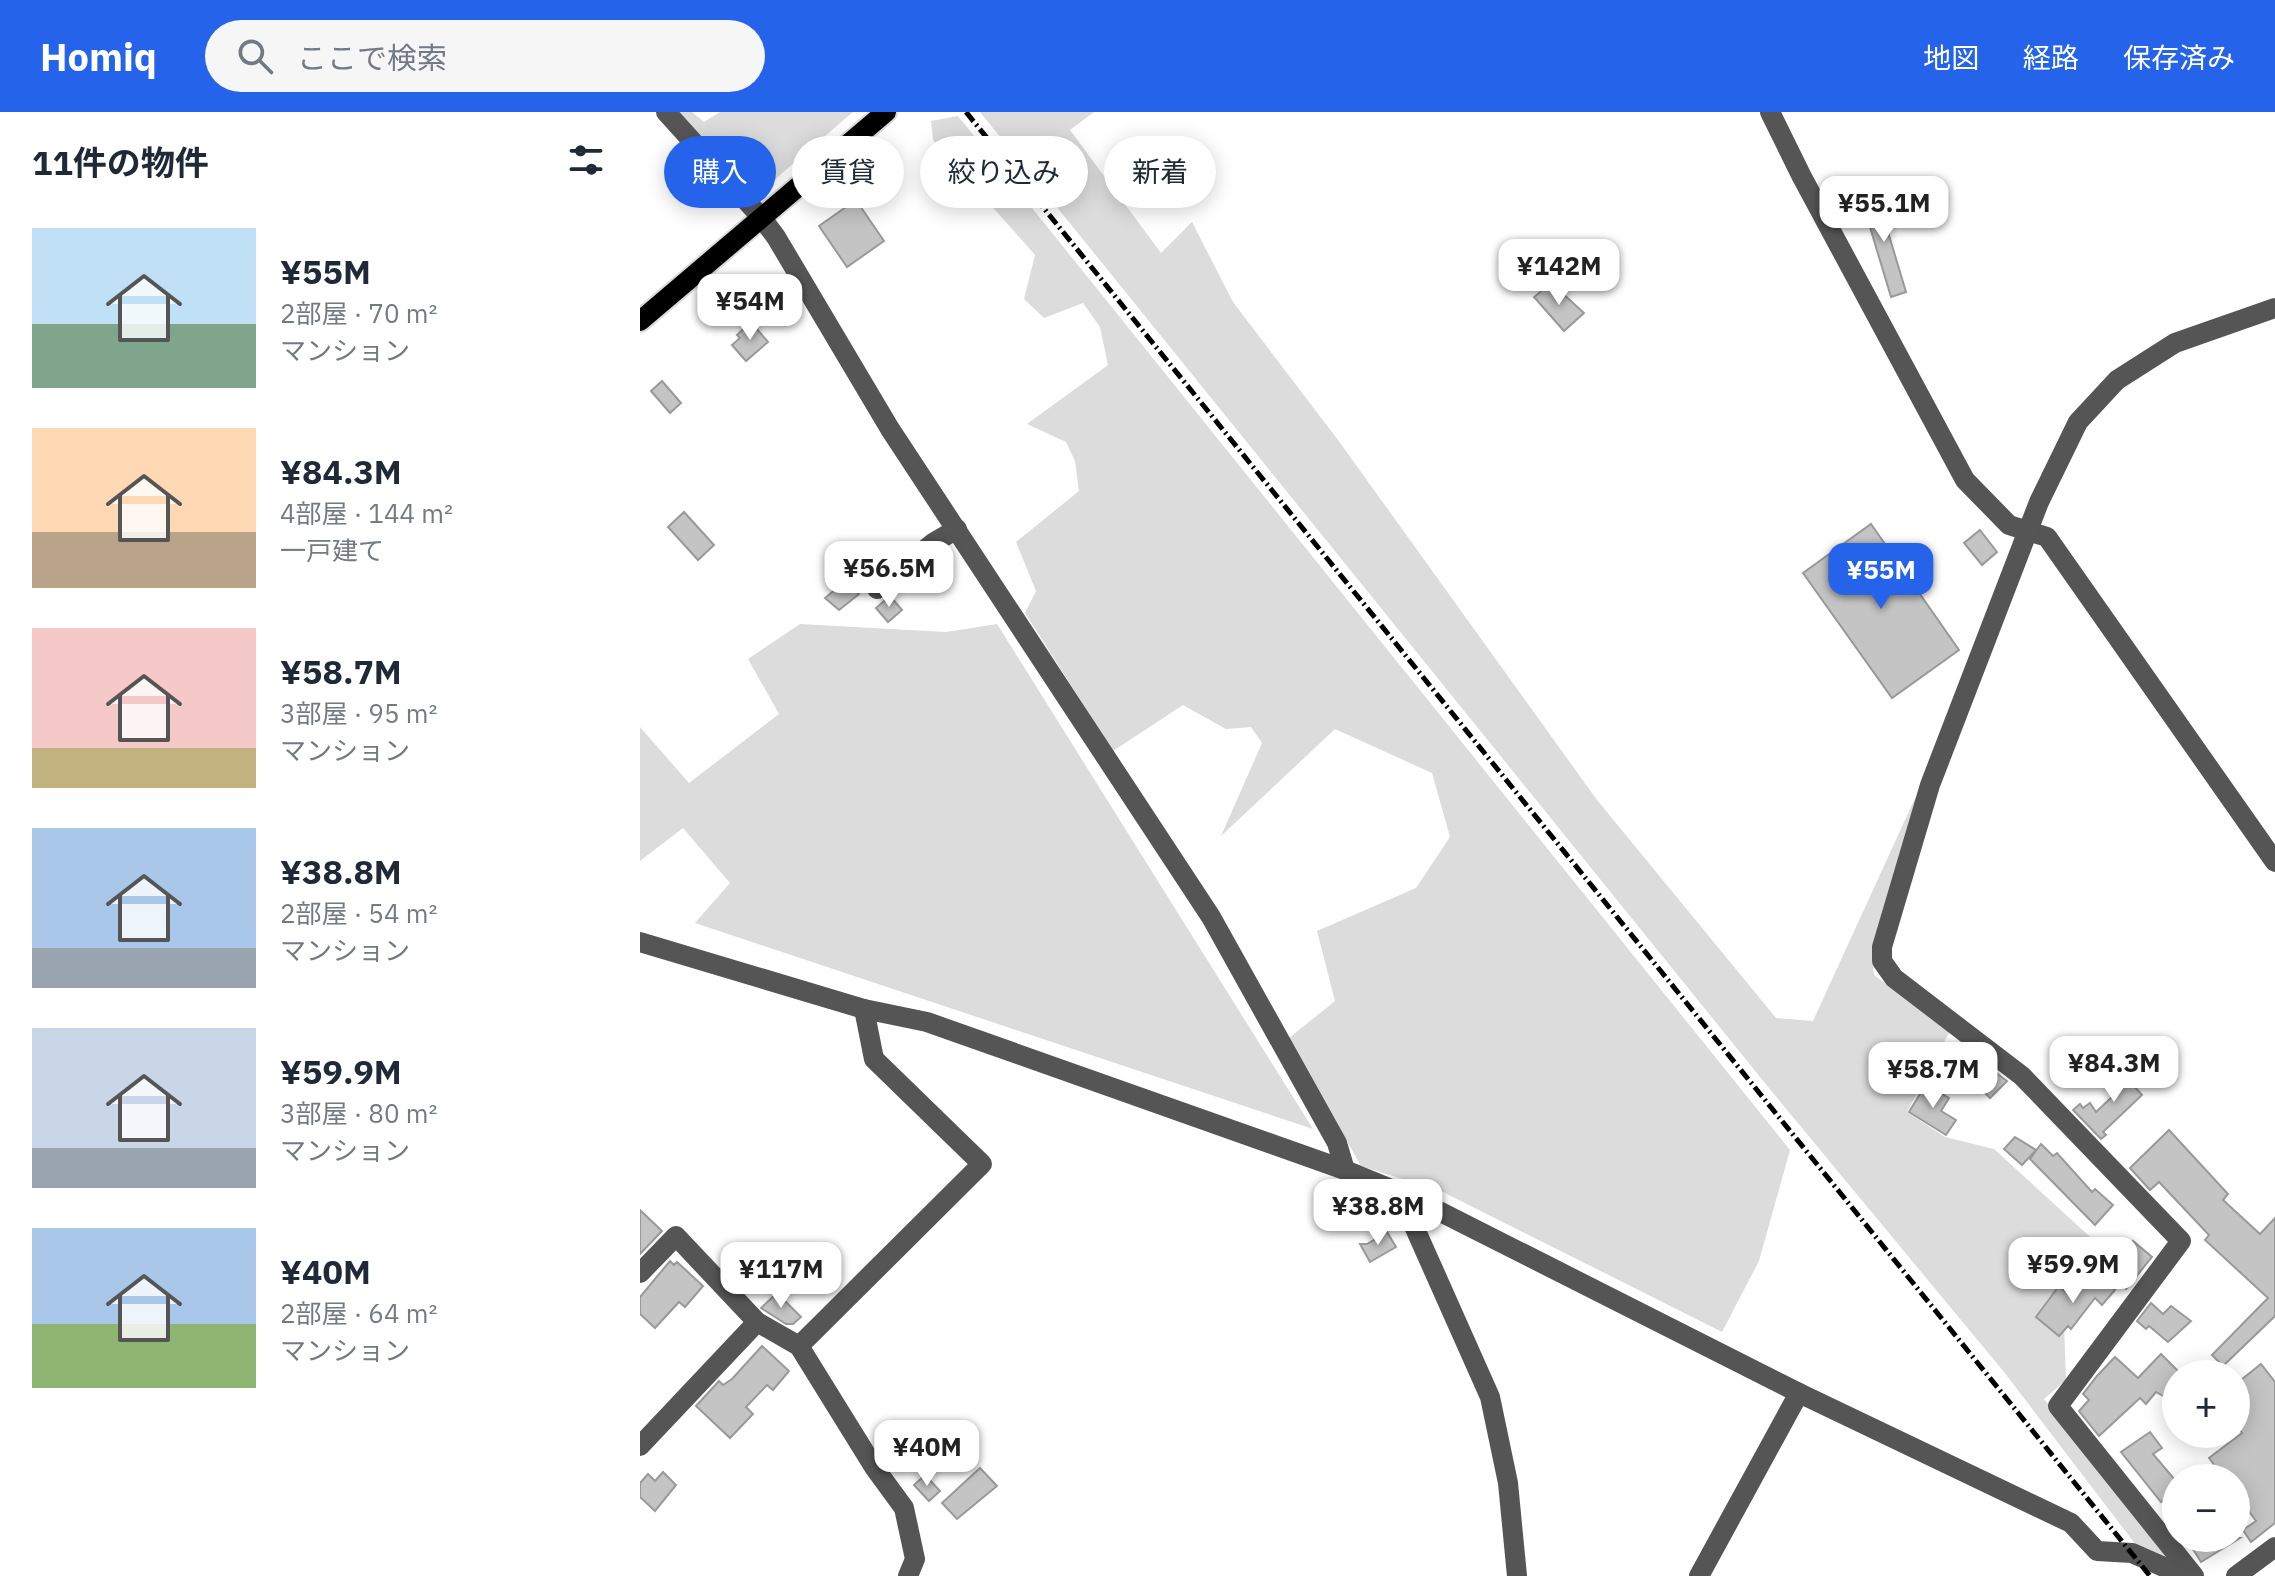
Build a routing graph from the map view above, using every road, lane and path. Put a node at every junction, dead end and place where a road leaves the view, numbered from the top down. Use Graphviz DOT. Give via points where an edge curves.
graph roads {
  1 [pos="666,112"];
  2 [pos="886,112"];
  3 [pos="1770,112"];
  4 [pos="761,217"];
  5 [pos="2275,308"];
  6 [pos="640,321"];
  7 [pos="957,529"];
  8 [pos="2028,532"];
  9 [pos="877,589"];
  10 [pos="2275,862"];
  11 [pos="640,942"];
  12 [pos="864,1009"];
  13 [pos="1345,1170"];
  14 [pos="1413,1198"];
  15 [pos="640,1273"];
  16 [pos="757,1322"];
  17 [pos="799,1346"];
  18 [pos="1799,1393"];
  19 [pos="640,1446"];
  20 [pos="2275,1547"];
  21 [pos="908,1576"];
  22 [pos="1517,1576"];
  23 [pos="1699,1576"];
  24 [pos="2184,1576"];
  25 [pos="2194,1576"];
  26 [pos="2236,1576"];
  1 -- 4 [label="street"];
  2 -- 4 [label="main road"];
  3 -- 8 [label="street" via="1959,471 2009,525"];
  4 -- 6 [label="main road"];
  4 -- 7 [label="street"];
  5 -- 8 [label="street" via="2175,343 2117,380 2078,422"];
  7 -- 9 [label="street"];
  7 -- 13 [label="street" via="1211,917 1337,1143"];
  8 -- 10 [label="street" via="2047,537"];
  8 -- 25 [label="street" via="1930,785 1882,961 1894,978 2022,1076 2181,1241 2058,1406"];
  11 -- 12 [label="street"];
  12 -- 13 [label="street" via="927,1022"];
  12 -- 17 [label="street" via="874,1059 982,1164"];
  13 -- 14 [label="street"];
  14 -- 18 [label="street"];
  14 -- 22 [label="street" via="1413,1224 1490,1397 1508,1483"];
  15 -- 16 [label="street" via="676,1236"];
  16 -- 17 [label="street"];
  16 -- 19 [label="street"];
  17 -- 21 [label="street" via="904,1508 915,1559"];
  18 -- 23 [label="street"];
  18 -- 24 [label="street" via="2071,1523 2097,1551 2132,1553"];
  20 -- 26 [label="street"];
}
